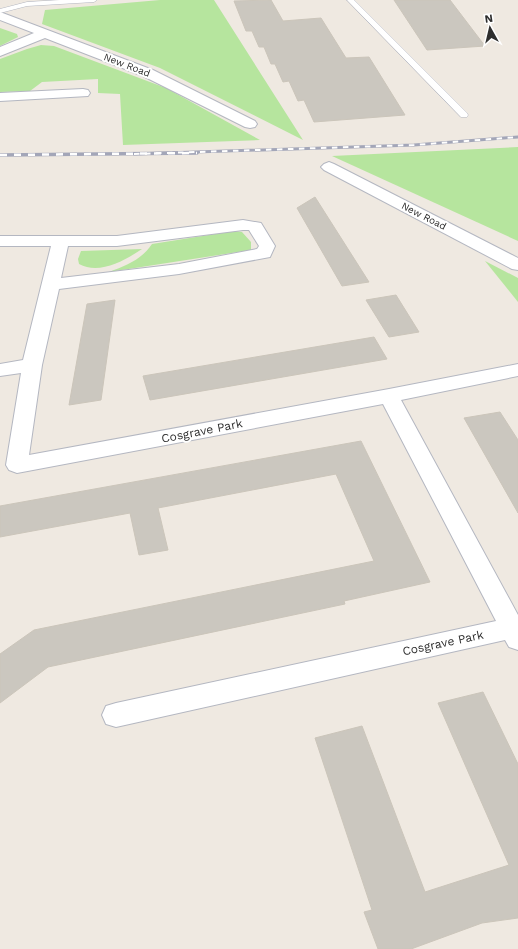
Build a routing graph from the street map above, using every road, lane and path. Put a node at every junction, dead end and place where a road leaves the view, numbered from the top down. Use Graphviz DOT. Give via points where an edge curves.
graph roads {
  1 [pos="94,0"];
  2 [pos="350,0"];
  3 [pos="0,11"];
  4 [pos="0,16"];
  5 [pos="46,34"];
  6 [pos="0,52"];
  7 [pos="83,93"];
  8 [pos="0,96"];
  9 [pos="464,115"];
  10 [pos="250,124"];
  11 [pos="329,167"];
  12 [pos="0,241"];
  13 [pos="61,241"];
  14 [pos="518,265"];
  15 [pos="52,284"];
  16 [pos="32,365"];
  17 [pos="0,370"];
  18 [pos="518,370"];
  19 [pos="389,396"];
  20 [pos="9,467"];
  21 [pos="515,634"];
  22 [pos="116,716"];
  1 -- 3 [label="lane" via="27,4"];
  2 -- 9 [label="lane"];
  4 -- 5 [label="street, New Road"];
  5 -- 6 [label="street"];
  5 -- 10 [label="street, New Road" via="148,73"];
  7 -- 8 [label="street"];
  11 -- 14 [label="street, New Road"];
  12 -- 13 [label="street"];
  13 -- 15 [label="street, Cosgrave Park"];
  13 -- 15 [label="street" via="117,241 243,225 255,226 267,246 264,253 179,269"];
  15 -- 16 [label="street, Cosgrave Park"];
  16 -- 17 [label="street"];
  16 -- 20 [label="street, Cosgrave Park"];
  18 -- 19 [label="street, Cosgrave Park"];
  19 -- 20 [label="street, Cosgrave Park"];
  19 -- 21 [label="street"];
  21 -- 22 [label="street, Cosgrave Park" via="261,682"];
}
